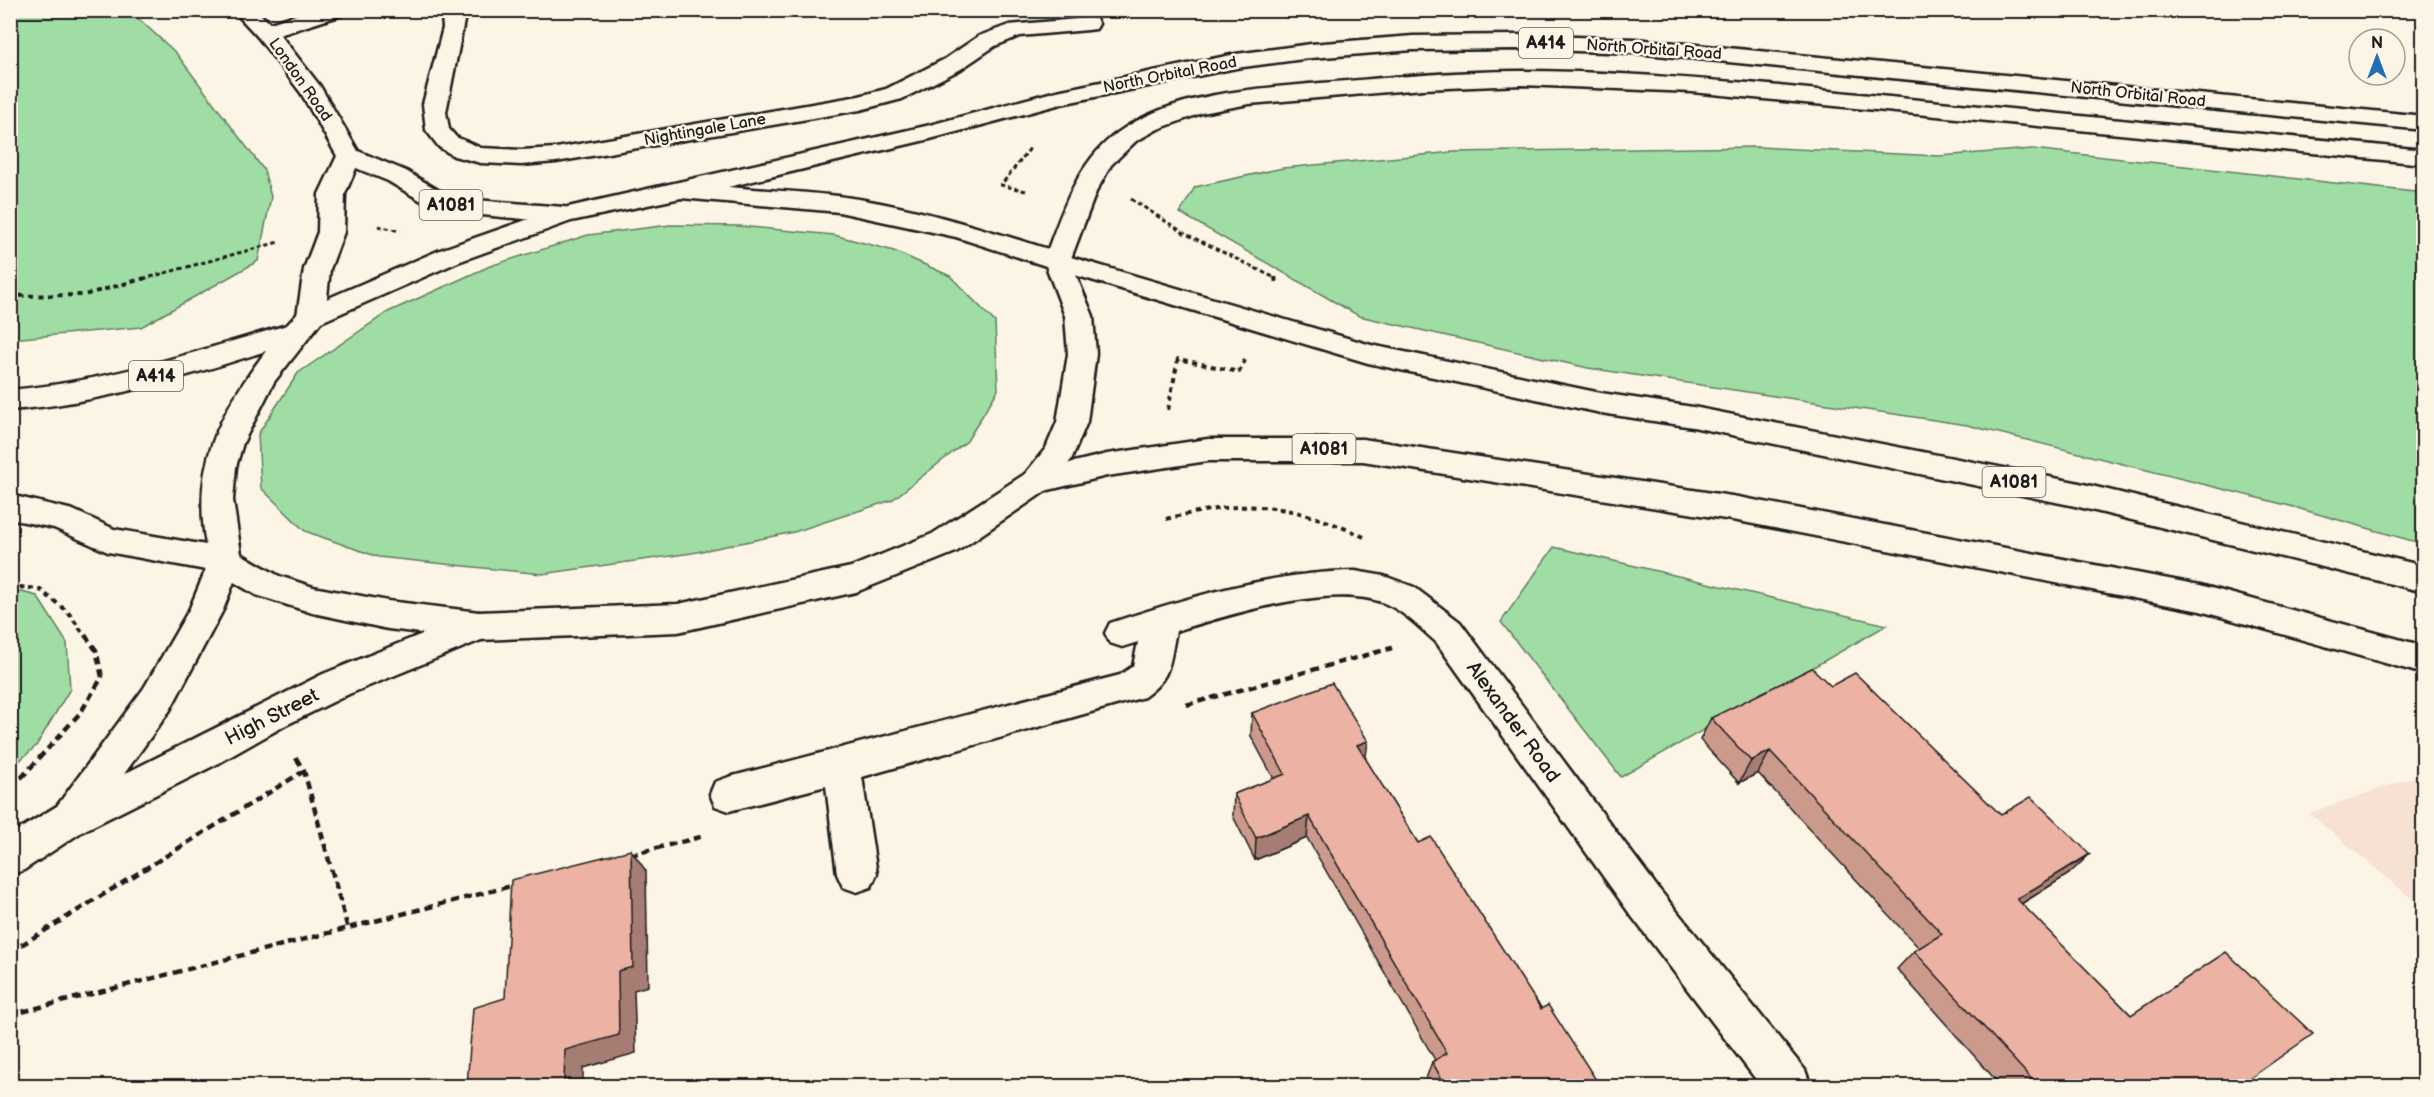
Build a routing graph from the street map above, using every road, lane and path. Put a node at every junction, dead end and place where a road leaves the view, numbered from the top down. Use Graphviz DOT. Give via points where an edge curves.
graph roads {
  1 [pos="243,10"];
  2 [pos="334,10"];
  3 [pos="448,10"];
  4 [pos="1088,17"];
  5 [pos="266,32"];
  6 [pos="1097,47"];
  7 [pos="2424,123"];
  8 [pos="1037,139"];
  9 [pos="349,156"];
  10 [pos="2424,157"];
  11 [pos="681,190"];
  12 [pos="1026,191"];
  13 [pos="1131,199"];
  14 [pos="564,215"];
  15 [pos="287,240"];
  16 [pos="1057,261"];
  17 [pos="1276,287"];
  18 [pos="10,296"];
  19 [pos="304,324"];
  20 [pos="1248,355"];
  21 [pos="10,400"];
  22 [pos="1167,414"];
  23 [pos="1036,482"];
  24 [pos="10,507"];
  25 [pos="1166,519"];
  26 [pos="1372,541"];
  27 [pos="225,561"];
  28 [pos="2424,579"];
  29 [pos="10,586"];
  30 [pos="1160,623"];
  31 [pos="479,626"];
  32 [pos="1122,633"];
  33 [pos="2424,660"];
  34 [pos="842,765"];
  35 [pos="10,785"];
  36 [pos="729,794"];
  37 [pos="69,819"];
  38 [pos="10,857"];
  39 [pos="857,874"];
  40 [pos="348,929"];
  41 [pos="10,952"];
  42 [pos="1789,1086"];
  1 -- 5 [label="main road, London Road"];
  2 -- 5 [label="main road"];
  3 -- 4 [label="main road, Nightingale Lane" via="455,24 434,111 438,134 454,148 510,159 556,155 860,103 894,94 953,64 987,41"];
  4 -- 6 [label="main road, Nightingale Lane"];
  5 -- 9 [label="main road, London Road" via="312,91"];
  7 -- 11 [label="main road, North Orbital Road / A414" via="1635,46 1413,43 1311,51 1150,77"];
  8 -- 12 [label="path" via="1001,185"];
  9 -- 14 [label="main road, A1081" via="397,176 440,201 461,207"];
  9 -- 19 [label="main road" via="332,194 330,232"];
  10 -- 16 [label="main road, North Orbital Road / A414" via="1702,86 1519,78 1372,85 1213,105 1160,119 1127,136 1106,155 1090,178"];
  11 -- 14 [label="main road, North Orbital Road"];
  11 -- 16 [label="main road" via="839,204 963,231"];
  13 -- 17 [label="path" via="1213,251 1276,278"];
  14 -- 19 [label="main road" via="449,256"];
  15 -- 18 [label="path" via="84,295"];
  16 -- 23 [label="main road" via="1078,316 1082,354 1072,422 1060,452"];
  16 -- 28 [label="main road, A1081" via="1368,354 2075,494"];
  19 -- 21 [label="main road, A414" via="147,379 90,391"];
  19 -- 27 [label="main road" via="232,427 216,494"];
  20 -- 22 [label="path" via="1239,372 1178,359"];
  23 -- 31 [label="main road" via="944,543 856,579 678,618"];
  23 -- 33 [label="main road, A1081" via="1107,465 1208,450 1363,450 1738,509 2200,598"];
  24 -- 27 [label="main road" via="62,518 108,540"];
  25 -- 26 [label="path" via="1240,504 1297,508"];
  27 -- 31 [label="main road" via="268,586 313,600 388,615"];
  27 -- 37 [label="main road, High Street" via="206,609 158,699"];
  29 -- 35 [label="path" via="39,589 67,611 96,650 102,677 81,712 22,777"];
  30 -- 32 [label="main road, Alexander Road"];
  30 -- 34 [label="main road" via="1149,674 1131,687"];
  30 -- 42 [label="main road, Alexander Road" via="1287,589 1322,584 1384,589 1412,601 1448,632 1644,901"];
  31 -- 37 [label="main road, High Street" via="336,684"];
  34 -- 36 [label="main road"];
  34 -- 39 [label="main road"];
  37 -- 38 [label="main road, High Street"];
  40 -- 41 [label="path" via="304,771"];
}
